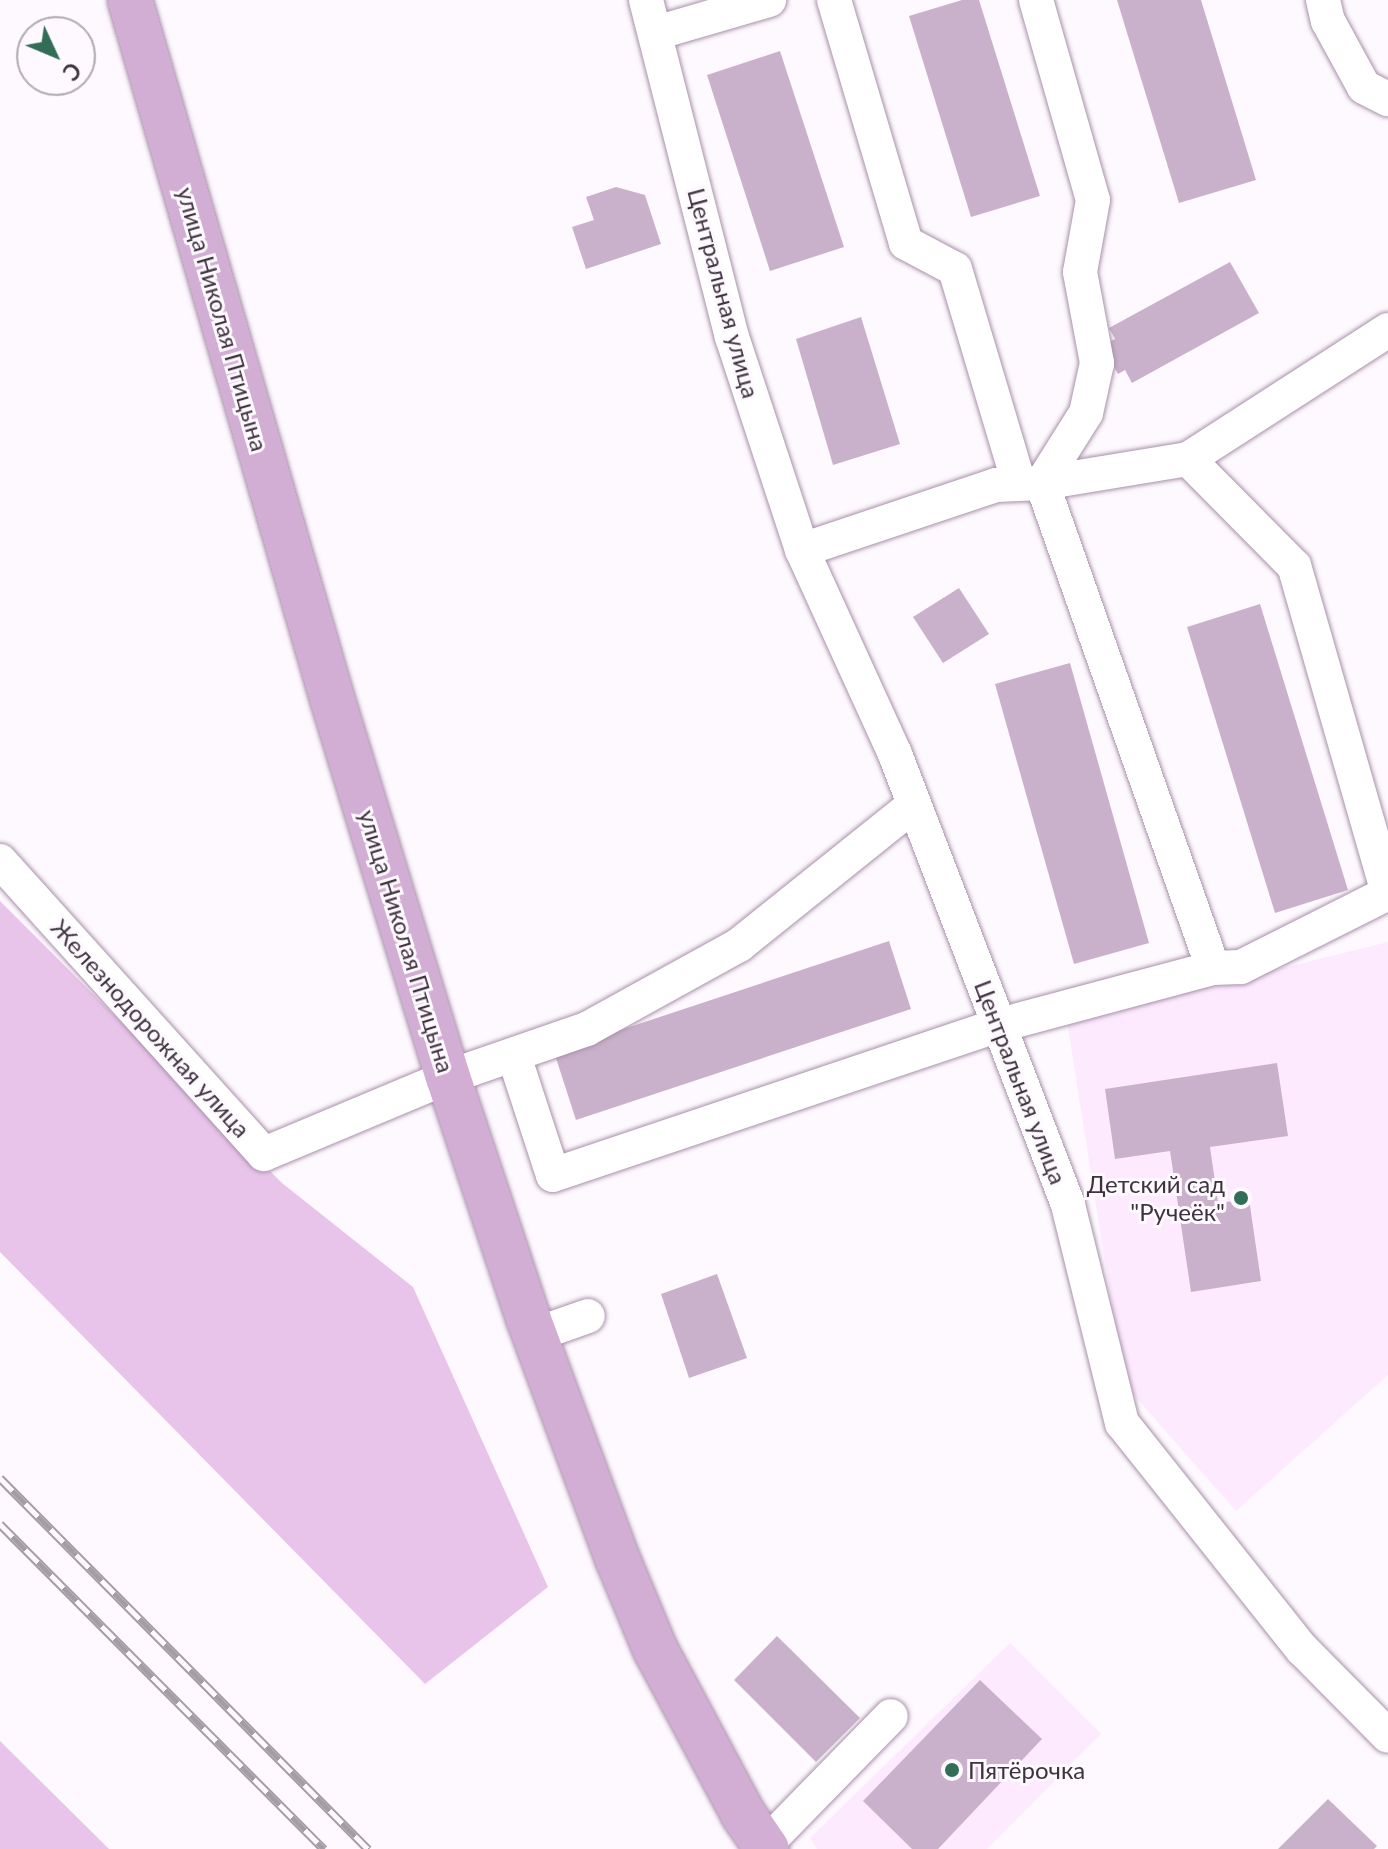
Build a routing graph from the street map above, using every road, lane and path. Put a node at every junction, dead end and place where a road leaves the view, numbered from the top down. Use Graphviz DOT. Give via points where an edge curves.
graph roads {
  1 [pos="130,0"];
  2 [pos="646,0"];
  3 [pos="769,0"];
  4 [pos="834,0"];
  5 [pos="1036,0"];
  6 [pos="1323,0"];
  7 [pos="656,33"];
  8 [pos="1388,99"];
  9 [pos="1388,330"];
  10 [pos="1188,459"];
  11 [pos="1031,484"];
  12 [pos="802,550"];
  13 [pos="914,805"];
  14 [pos="0,861"];
  15 [pos="1213,968"];
  16 [pos="1000,1025"];
  17 [pos="514,1056"];
  18 [pos="448,1077"];
  19 [pos="588,1316"];
  20 [pos="534,1335"];
  21 [pos="891,1716"];
  22 [pos="1388,1736"];
  23 [pos="766,1847"];
  1 -- 18 [label="main road, улица Николая Птицына"];
  2 -- 7 [label="street, Центральная улица"];
  3 -- 7 [label="street"];
  4 -- 11 [label="street" via="906,243 955,269"];
  5 -- 11 [label="street" via="1093,200 1080,272 1097,363 1086,413"];
  6 -- 8 [label="street" via="1328,21 1364,87"];
  7 -- 12 [label="street, Центральная улица" via="732,337"];
  9 -- 10 [label="street"];
  10 -- 11 [label="street"];
  10 -- 15 [label="street" via="1294,566 1388,893 1241,967"];
  11 -- 12 [label="street" via="996,485"];
  11 -- 15 [label="street"];
  12 -- 13 [label="street, Центральная улица"];
  13 -- 16 [label="street, Центральная улица"];
  13 -- 17 [label="street" via="739,945 587,1029"];
  14 -- 18 [label="street, Железнодорожная улица" via="264,1154"];
  15 -- 16 [label="street"];
  16 -- 17 [label="street" via="553,1175"];
  16 -- 22 [label="street, Центральная улица" via="1068,1205 1122,1423 1302,1649"];
  17 -- 18 [label="street"];
  18 -- 20 [label="main road, улица Николая Птицына"];
  19 -- 20 [label="street"];
  20 -- 23 [label="main road, улица Николая Птицына" via="655,1649"];
  21 -- 23 [label="street"];
}
